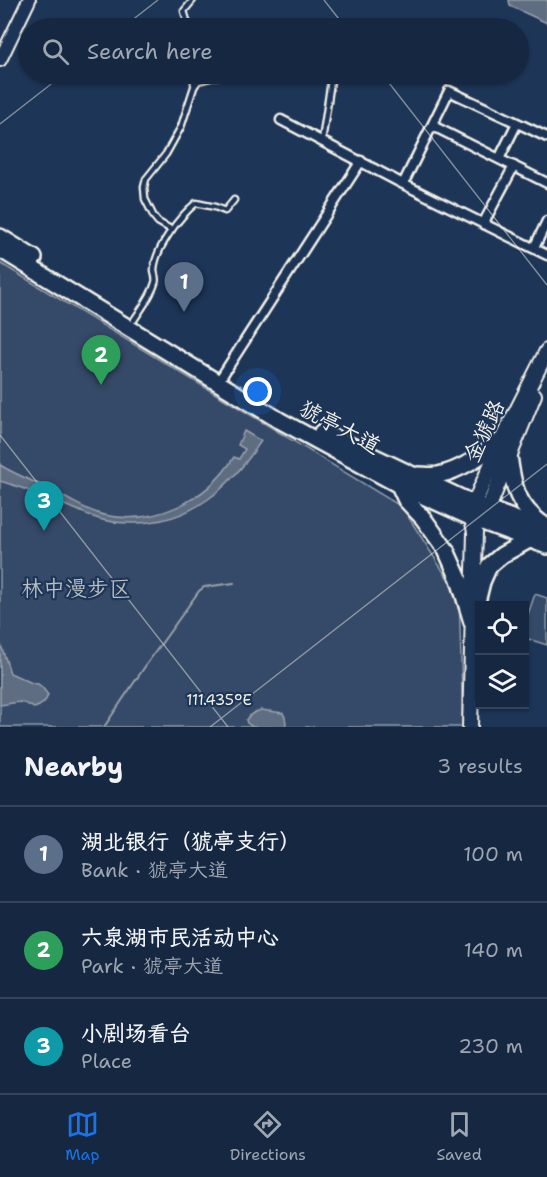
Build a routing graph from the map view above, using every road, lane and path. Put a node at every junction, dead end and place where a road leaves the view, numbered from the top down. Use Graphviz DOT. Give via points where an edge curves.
graph roads {
  1 [pos="29,0"];
  2 [pos="193,0"];
  3 [pos="20,18"];
  4 [pos="186,18"];
  5 [pos="18,23"];
  6 [pos="0,60"];
  7 [pos="196,84"];
  8 [pos="331,84"];
  9 [pos="194,87"];
  10 [pos="281,120"];
  11 [pos="517,123"];
  12 [pos="433,126"];
  13 [pos="547,137"];
  14 [pos="322,141"];
  15 [pos="499,159"];
  16 [pos="361,161"];
  17 [pos="514,166"];
  18 [pos="547,183"];
  19 [pos="403,184"];
  20 [pos="234,200"];
  21 [pos="547,221"];
  22 [pos="483,224"];
  23 [pos="172,230"];
  24 [pos="0,237"];
  25 [pos="534,248"];
  26 [pos="0,249"];
  27 [pos="547,255"];
  28 [pos="134,320"];
  29 [pos="547,351"];
  30 [pos="547,369"];
  31 [pos="222,376"];
  32 [pos="502,440"];
  33 [pos="509,456"];
  34 [pos="404,479"];
  35 [pos="479,517"];
  36 [pos="547,529"];
  37 [pos="530,540"];
  38 [pos="547,546"];
  39 [pos="472,622"];
  40 [pos="470,727"];
  1 -- 3 [label="main road"];
  2 -- 4 [label="lane" via="184,11"];
  5 -- 6 [label="main road"];
  7 -- 9 [label="lane"];
  8 -- 14 [label="lane"];
  9 -- 23 [label="lane" via="181,127 144,187 154,217"];
  10 -- 14 [label="street"];
  11 -- 12 [label="street" via="449,91"];
  11 -- 13 [label="street"];
  11 -- 15 [label="street"];
  12 -- 15 [label="street"];
  12 -- 19 [label="street"];
  14 -- 16 [label="street"];
  15 -- 17 [label="street"];
  16 -- 19 [label="street"];
  16 -- 31 [label="street"];
  17 -- 18 [label="street"];
  17 -- 22 [label="street"];
  19 -- 22 [label="street"];
  20 -- 23 [label="lane" via="225,211 196,203"];
  21 -- 25 [label="street"];
  22 -- 25 [label="street"];
  23 -- 28 [label="lane" via="162,243 153,289"];
  24 -- 28 [label="highway, 猇亭大道"];
  25 -- 27 [label="street"];
  26 -- 34 [label="highway, 猇亭大道" via="279,420"];
  28 -- 31 [label="highway, 猇亭大道"];
  29 -- 32 [label="main road, 金猇路"];
  30 -- 33 [label="main road, 金猇路"];
  31 -- 34 [label="highway, 猇亭大道"];
  32 -- 34 [label="highway" via="459,468"];
  32 -- 35 [label="main road, 金猇路"];
  33 -- 35 [label="main road, 金猇路"];
  33 -- 36 [label="highway" via="515,491 527,510"];
  34 -- 35 [label="highway, 猇亭大道"];
  34 -- 39 [label="highway" via="406,500 446,550"];
  35 -- 36 [label="highway, 猇亭大道"];
  35 -- 37 [label="highway, 猇亭大道"];
  35 -- 39 [label="main road, 金猇路"];
  37 -- 38 [label="highway, 猇亭大道"];
  37 -- 39 [label="highway" via="489,566"];
  39 -- 40 [label="main road, 金猇路"];
}
